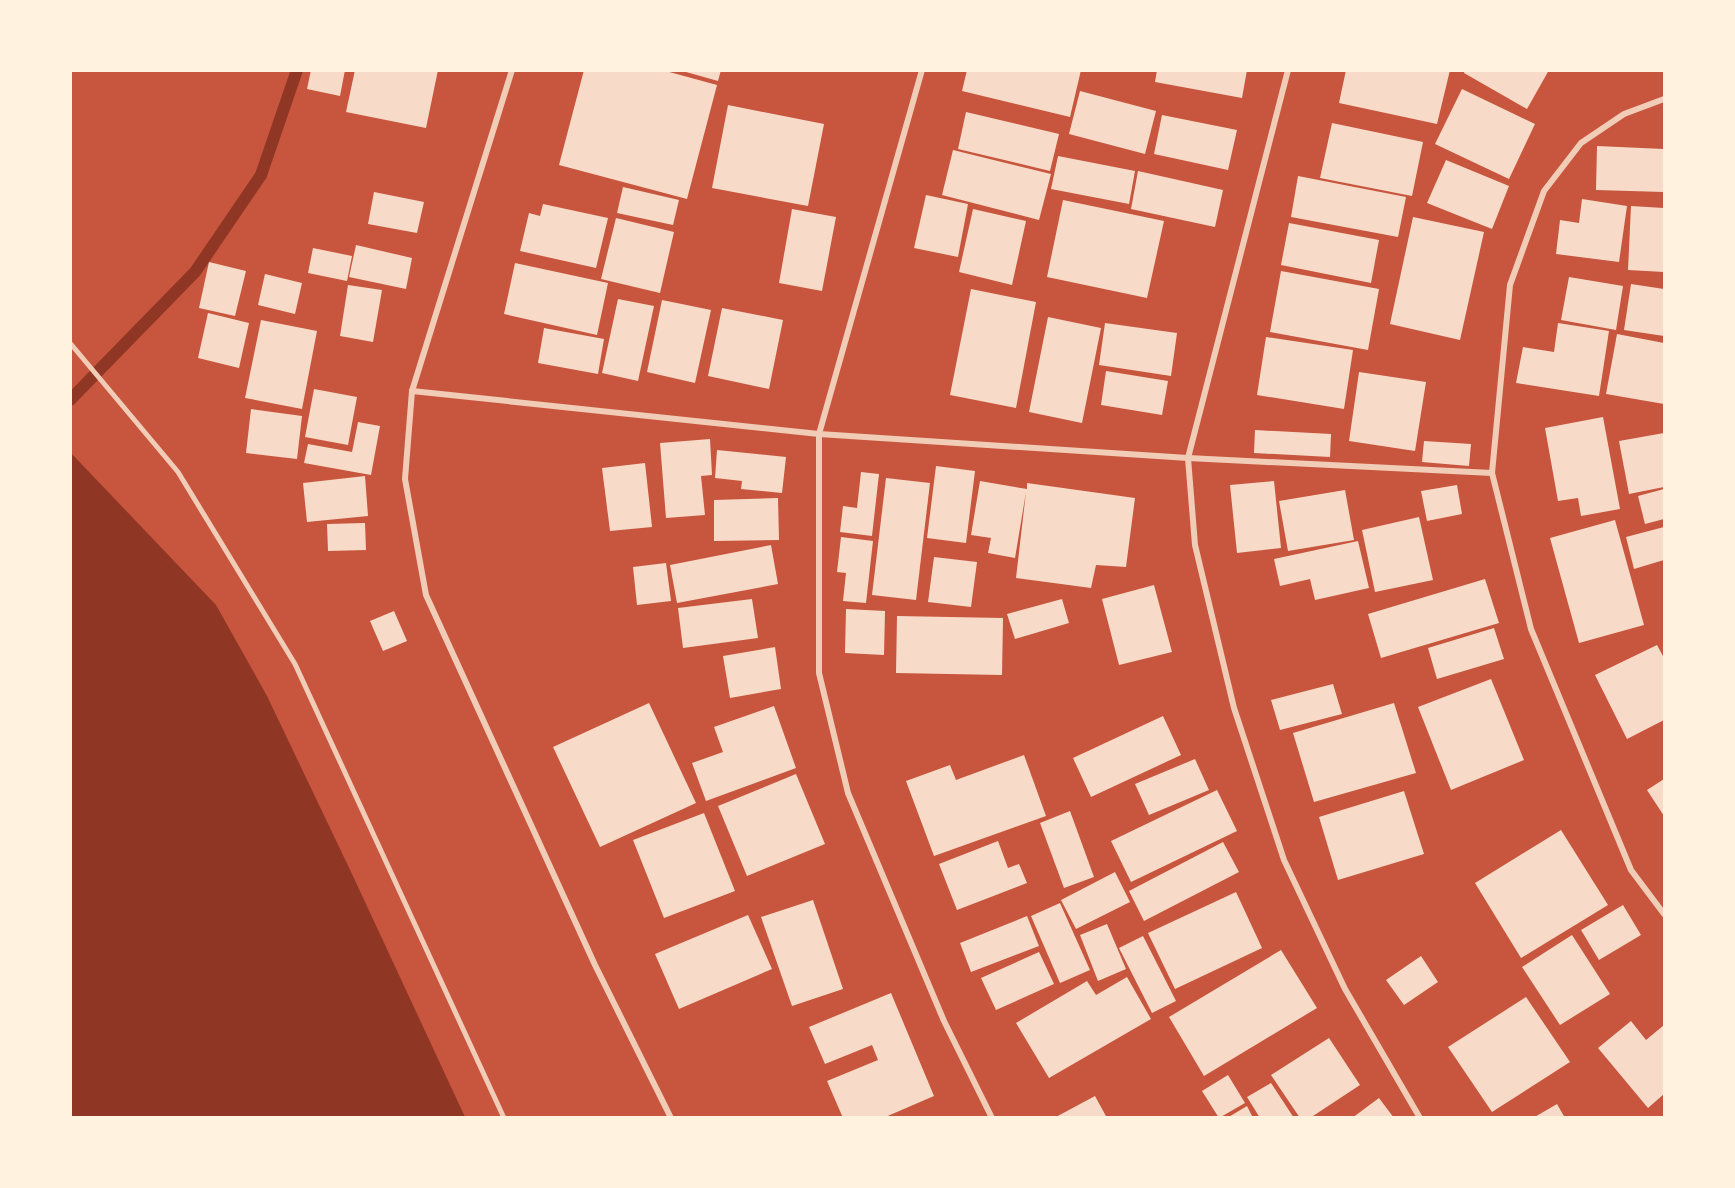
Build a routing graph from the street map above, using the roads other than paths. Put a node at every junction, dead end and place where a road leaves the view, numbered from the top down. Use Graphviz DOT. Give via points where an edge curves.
graph roads {
  1 [pos="512,70"];
  2 [pos="922,70"];
  3 [pos="1288,70"];
  4 [pos="1665,99"];
  5 [pos="70,343"];
  6 [pos="412,391"];
  7 [pos="819,434"];
  8 [pos="1188,458"];
  9 [pos="1491,472"];
  10 [pos="1665,914"];
  11 [pos="504,1118"];
  12 [pos="671,1118"];
  13 [pos="992,1118"];
  14 [pos="1420,1118"];
  1 -- 6 [label="street"];
  2 -- 7 [label="street"];
  3 -- 8 [label="street"];
  4 -- 9 [label="street" via="1624,114 1581,143 1544,191 1510,285"];
  5 -- 11 [label="street" via="178,472 295,664"];
  6 -- 7 [label="street"];
  6 -- 12 [label="street" via="405,478 426,595 595,965"];
  7 -- 8 [label="street"];
  7 -- 13 [label="street" via="819,673 848,793 944,1021"];
  8 -- 9 [label="street"];
  8 -- 14 [label="street" via="1197,556 1234,708 1284,860 1345,989"];
  9 -- 10 [label="street" via="1531,629 1631,870"];
}
